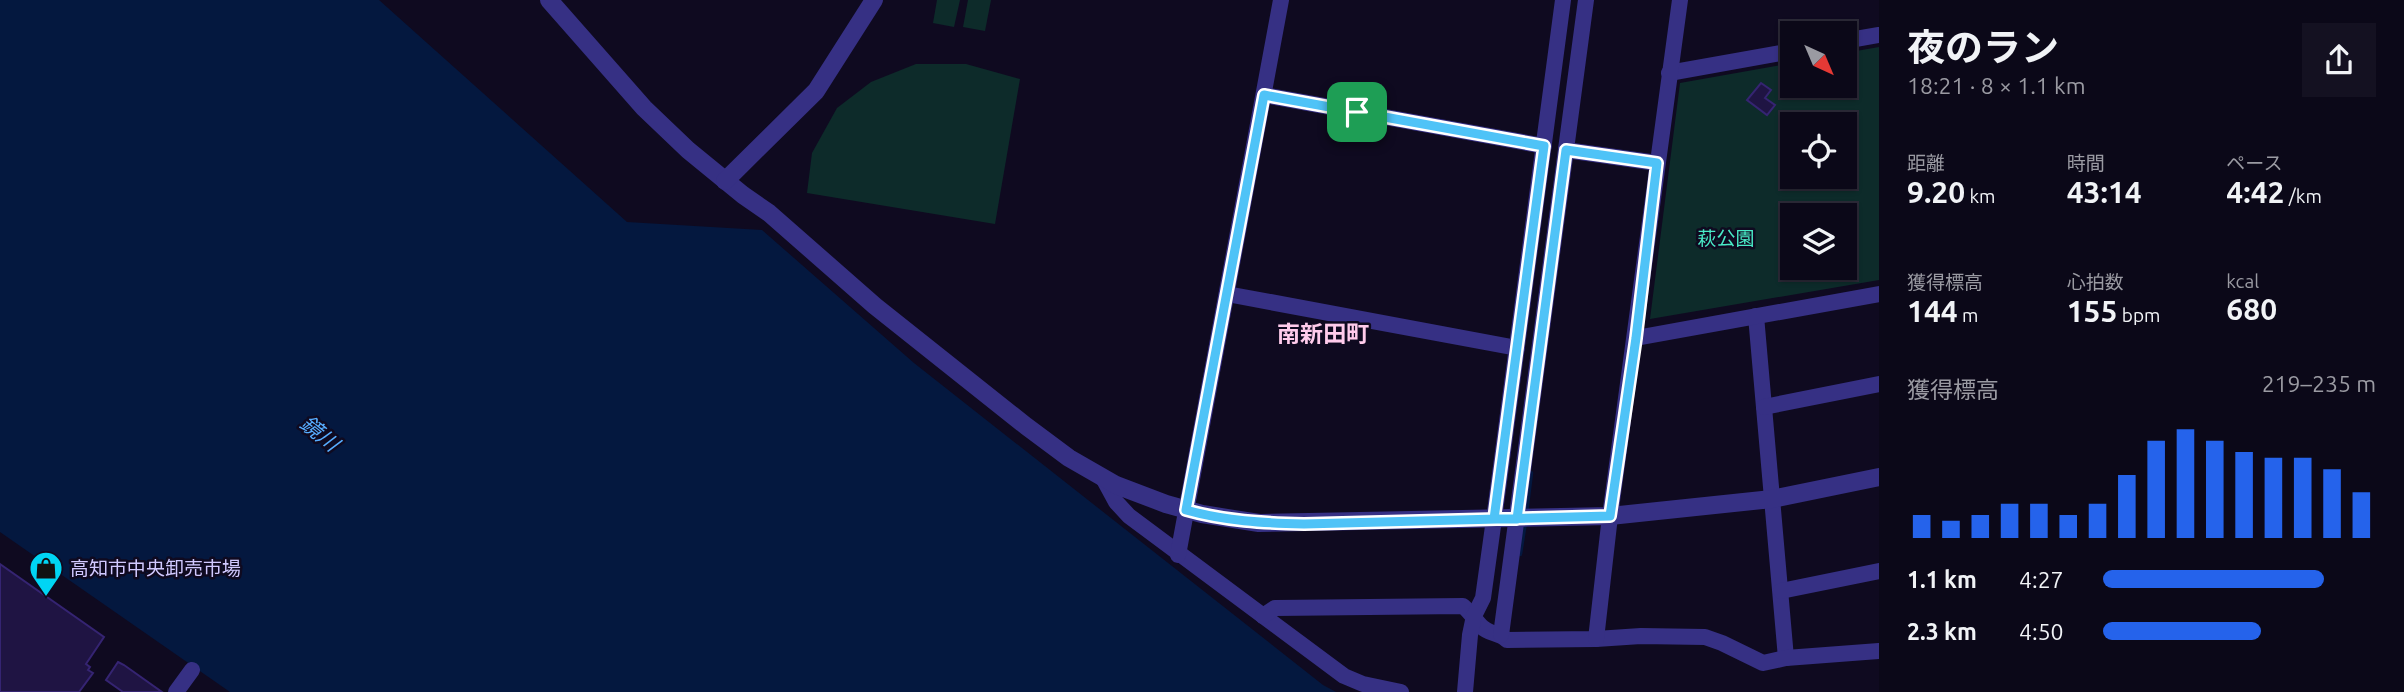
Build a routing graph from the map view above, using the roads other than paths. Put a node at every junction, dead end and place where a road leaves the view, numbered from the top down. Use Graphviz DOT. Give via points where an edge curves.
graph roads {
  1 [pos="549,0"];
  2 [pos="874,0"];
  3 [pos="1281,0"];
  4 [pos="1563,0"];
  5 [pos="1586,0"];
  6 [pos="1680,0"];
  7 [pos="1879,35"];
  8 [pos="1857,39"];
  9 [pos="1780,53"];
  10 [pos="1669,73"];
  11 [pos="1264,95"];
  12 [pos="1544,146"];
  13 [pos="1566,150"];
  14 [pos="1657,163"];
  15 [pos="725,181"];
  16 [pos="1227,294"];
  17 [pos="1879,294"];
  18 [pos="1756,316"];
  19 [pos="1636,338"];
  20 [pos="1517,348"];
  21 [pos="1879,384"];
  22 [pos="1764,407"];
  23 [pos="1879,477"];
  24 [pos="1103,478"];
  25 [pos="1772,499"];
  26 [pos="1186,510"];
  27 [pos="1610,516"];
  28 [pos="1494,519"];
  29 [pos="1517,519"];
  30 [pos="1178,555"];
  31 [pos="1879,571"];
  32 [pos="1781,592"];
  33 [pos="1263,616"];
  34 [pos="1474,616"];
  35 [pos="1501,635"];
  36 [pos="1596,639"];
  37 [pos="1879,651"];
  38 [pos="1786,658"];
  39 [pos="192,670"];
  40 [pos="176,692"];
  41 [pos="1401,692"];
  42 [pos="1465,692"];
  1 -- 15 [label="street" via="645,108"];
  2 -- 15 [label="street" via="816,91"];
  3 -- 11 [label="street"];
  4 -- 12 [label="street"];
  5 -- 13 [label="street"];
  6 -- 10 [label="street"];
  7 -- 8 [label="street"];
  9 -- 10 [label="street"];
  10 -- 14 [label="street"];
  11 -- 12 [label="street"];
  11 -- 16 [label="street"];
  12 -- 20 [label="street"];
  13 -- 14 [label="street"];
  13 -- 29 [label="street"];
  14 -- 19 [label="street"];
  15 -- 24 [label="street" via="1026,426"];
  16 -- 20 [label="street"];
  16 -- 26 [label="street"];
  17 -- 18 [label="street"];
  18 -- 19 [label="street"];
  18 -- 22 [label="street"];
  19 -- 27 [label="street"];
  20 -- 28 [label="street"];
  21 -- 22 [label="street"];
  22 -- 25 [label="street"];
  23 -- 25 [label="street"];
  24 -- 26 [label="street"];
  24 -- 30 [label="street" via="1129,516"];
  25 -- 27 [label="street"];
  25 -- 32 [label="street"];
  26 -- 28 [label="street" via="1259,523"];
  26 -- 30 [label="street"];
  27 -- 29 [label="street"];
  27 -- 36 [label="street"];
  28 -- 29 [label="street"];
  28 -- 34 [label="street" via="1483,598"];
  29 -- 35 [label="street"];
  30 -- 33 [label="street"];
  31 -- 32 [label="street"];
  32 -- 38 [label="street"];
  33 -- 34 [label="street" via="1275,608 1463,606"];
  33 -- 41 [label="street" via="1343,676"];
  34 -- 35 [label="street" via="1483,629"];
  34 -- 42 [label="street"];
  35 -- 36 [label="street" via="1507,640"];
  36 -- 38 [label="street" via="1705,637 1763,663"];
  37 -- 38 [label="street"];
  39 -- 40 [label="street"];
}
